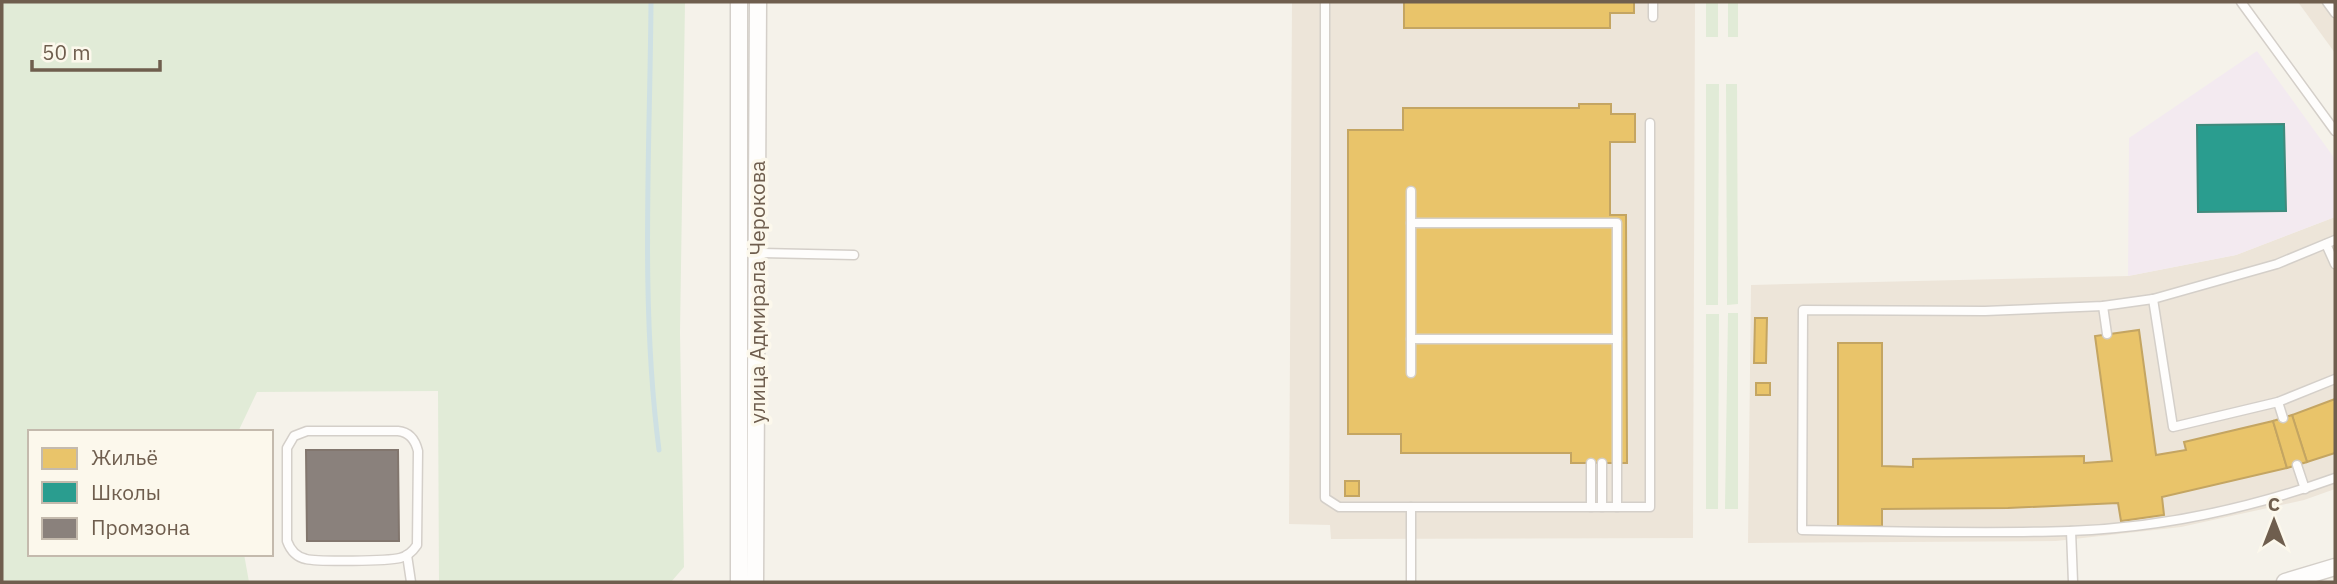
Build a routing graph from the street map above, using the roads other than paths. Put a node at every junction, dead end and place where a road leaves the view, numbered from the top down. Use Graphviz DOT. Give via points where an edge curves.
graph roads {
  1 [pos="739,2"];
  2 [pos="758,2"];
  3 [pos="1325,2"];
  4 [pos="1653,2"];
  5 [pos="2241,2"];
  6 [pos="2327,2"];
  7 [pos="2335,13"];
  8 [pos="1653,17"];
  9 [pos="1650,123"];
  10 [pos="2335,131"];
  11 [pos="1411,191"];
  12 [pos="1411,223"];
  13 [pos="2335,240"];
  14 [pos="2326,244"];
  15 [pos="757,253"];
  16 [pos="854,255"];
  17 [pos="2335,264"];
  18 [pos="2153,299"];
  19 [pos="2103,306"];
  20 [pos="2107,334"];
  21 [pos="1411,339"];
  22 [pos="1617,339"];
  23 [pos="1411,373"];
  24 [pos="2335,379"];
  25 [pos="2278,402"];
  26 [pos="2283,418"];
  27 [pos="1591,463"];
  28 [pos="1602,463"];
  29 [pos="2297,465"];
  30 [pos="2335,478"];
  31 [pos="2305,489"];
  32 [pos="1411,507"];
  33 [pos="1591,507"];
  34 [pos="1602,507"];
  35 [pos="1617,507"];
  36 [pos="2071,531"];
  37 [pos="407,555"];
  38 [pos="2335,567"];
  39 [pos="411,582"];
  40 [pos="739,582"];
  41 [pos="755,582"];
  42 [pos="1411,582"];
  43 [pos="2073,582"];
  44 [pos="2285,582"];
  1 -- 40 [label="street, улица Адмирала Черокова"];
  2 -- 15 [label="street, улица Адмирала Черокова"];
  3 -- 32 [label="lane" via="1325,498 1339,507"];
  4 -- 8 [label="lane"];
  5 -- 10 [label="lane"];
  6 -- 7 [label="lane"];
  9 -- 35 [label="lane" via="1650,507"];
  11 -- 12 [label="lane"];
  12 -- 21 [label="lane"];
  12 -- 22 [label="lane" via="1617,223"];
  13 -- 14 [label="lane"];
  14 -- 17 [label="lane"];
  14 -- 18 [label="lane" via="2277,264"];
  15 -- 16 [label="lane"];
  15 -- 41 [label="street, улица Адмирала Черокова"];
  18 -- 19 [label="lane"];
  18 -- 25 [label="lane" via="2173,427"];
  19 -- 20 [label="lane"];
  19 -- 36 [label="lane" via="1803,310 1802,530"];
  21 -- 22 [label="lane"];
  21 -- 23 [label="lane"];
  22 -- 35 [label="lane"];
  24 -- 25 [label="lane"];
  25 -- 26 [label="lane"];
  27 -- 33 [label="lane"];
  28 -- 34 [label="lane"];
  29 -- 31 [label="lane"];
  30 -- 31 [label="lane"];
  31 -- 36 [label="lane" via="2199,516"];
  32 -- 33 [label="lane"];
  32 -- 42 [label="lane"];
  33 -- 34 [label="lane"];
  34 -- 35 [label="lane"];
  36 -- 43 [label="lane"];
  37 -- 37 [label="lane" via="417,545 418,450 411,436 385,431 307,431 294,436 287,448 287,541 293,552 307,559"];
  37 -- 39 [label="lane"];
  38 -- 44 [label="street"];
}
